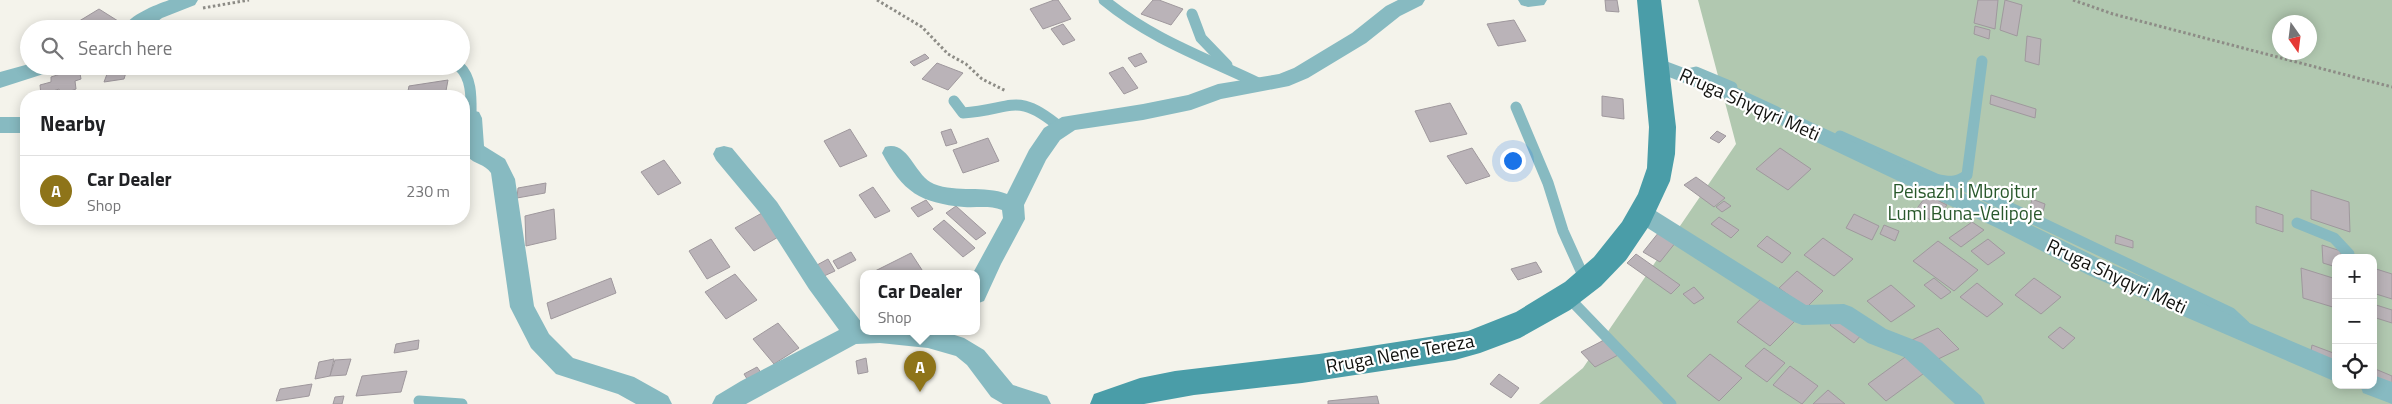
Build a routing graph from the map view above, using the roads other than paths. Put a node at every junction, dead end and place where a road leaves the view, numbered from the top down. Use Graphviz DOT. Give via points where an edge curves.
graph roads {
  1 [pos="188,0"];
  2 [pos="1104,0"];
  3 [pos="1416,0"];
  4 [pos="1528,0"];
  5 [pos="1537,0"];
  6 [pos="1649,0"];
  7 [pos="1395,6"];
  8 [pos="1192,14"];
  9 [pos="145,20"];
  10 [pos="1982,61"];
  11 [pos="1655,64"];
  12 [pos="1229,68"];
  13 [pos="20,74"];
  14 [pos="1687,74"];
  15 [pos="466,75"];
  16 [pos="0,80"];
  17 [pos="1260,84"];
  18 [pos="954,101"];
  19 [pos="1516,107"];
  20 [pos="471,118"];
  21 [pos="0,125"];
  22 [pos="20,126"];
  23 [pos="1061,128"];
  24 [pos="892,152"];
  25 [pos="724,154"];
  26 [pos="1956,182"];
  27 [pos="1013,205"];
  28 [pos="1643,214"];
  29 [pos="2297,223"];
  30 [pos="2349,254"];
  31 [pos="980,285"];
  32 [pos="1576,289"];
  33 [pos="856,334"];
  34 [pos="860,334"];
  35 [pos="886,335"];
  36 [pos="967,340"];
  37 [pos="2260,340"];
  38 [pos="2332,369"];
  39 [pos="2377,387"];
  40 [pos="2392,394"];
  41 [pos="420,401"];
  42 [pos="462,404"];
  43 [pos="659,404"];
  44 [pos="725,404"];
  45 [pos="1038,404"];
  46 [pos="1106,404"];
  47 [pos="1671,404"];
  48 [pos="1972,404"];
  1 -- 9 [label="street"];
  2 -- 12 [label="lane" via="1140,27"];
  3 -- 7 [label="street"];
  4 -- 5 [label="street"];
  6 -- 11 [label="street, Rruga Nene Tereza"];
  7 -- 17 [label="street" via="1359,38 1301,73 1282,81"];
  8 -- 12 [label="lane" via="1196,32"];
  10 -- 26 [label="lane" via="1967,175"];
  11 -- 14 [label="street, Rruga Shyqyri Meti"];
  11 -- 28 [label="street, Rruga Nene Tereza" via="1662,154 1658,179"];
  12 -- 17 [label="lane"];
  13 -- 16 [label="street"];
  14 -- 26 [label="lane" via="1696,72 1707,76 1936,179"];
  14 -- 37 [label="street, Rruga Shyqyri Meti" via="2005,222 2096,268"];
  15 -- 20 [label="lane" via="470,84"];
  17 -- 23 [label="street" via="1143,112 1070,123"];
  18 -- 23 [label="lane" via="964,113 1015,104 1031,105"];
  19 -- 32 [label="lane" via="1548,183"];
  20 -- 43 [label="street" via="472,143 476,152 491,157 502,172 522,307 540,341 565,366 625,385"];
  21 -- 22 [label="street"];
  23 -- 27 [label="street" via="1052,134 1037,156"];
  24 -- 27 [label="street" via="913,181 928,192 964,198 994,198"];
  25 -- 33 [label="street" via="769,208 817,282"];
  26 -- 37 [label="lane" via="2231,314"];
  27 -- 31 [label="street" via="1014,219"];
  28 -- 32 [label="street, Rruga Nene Tereza" via="1603,268"];
  28 -- 48 [label="street" via="1802,314 1844,314 1877,336 1913,350"];
  29 -- 30 [label="lane" via="2334,238"];
  32 -- 46 [label="street, Rruga Nene Tereza" via="1508,330 1451,348 1294,371 1199,380 1129,393"];
  32 -- 47 [label="lane"];
  33 -- 34 [label="street"];
  33 -- 44 [label="street" via="788,367"];
  35 -- 36 [label="street"];
  36 -- 45 [label="street" via="1000,390 1014,398 1030,399"];
  37 -- 38 [label="street, Rruga Shyqyri Meti"];
  39 -- 40 [label="street"];
  41 -- 42 [label="lane"];
}
